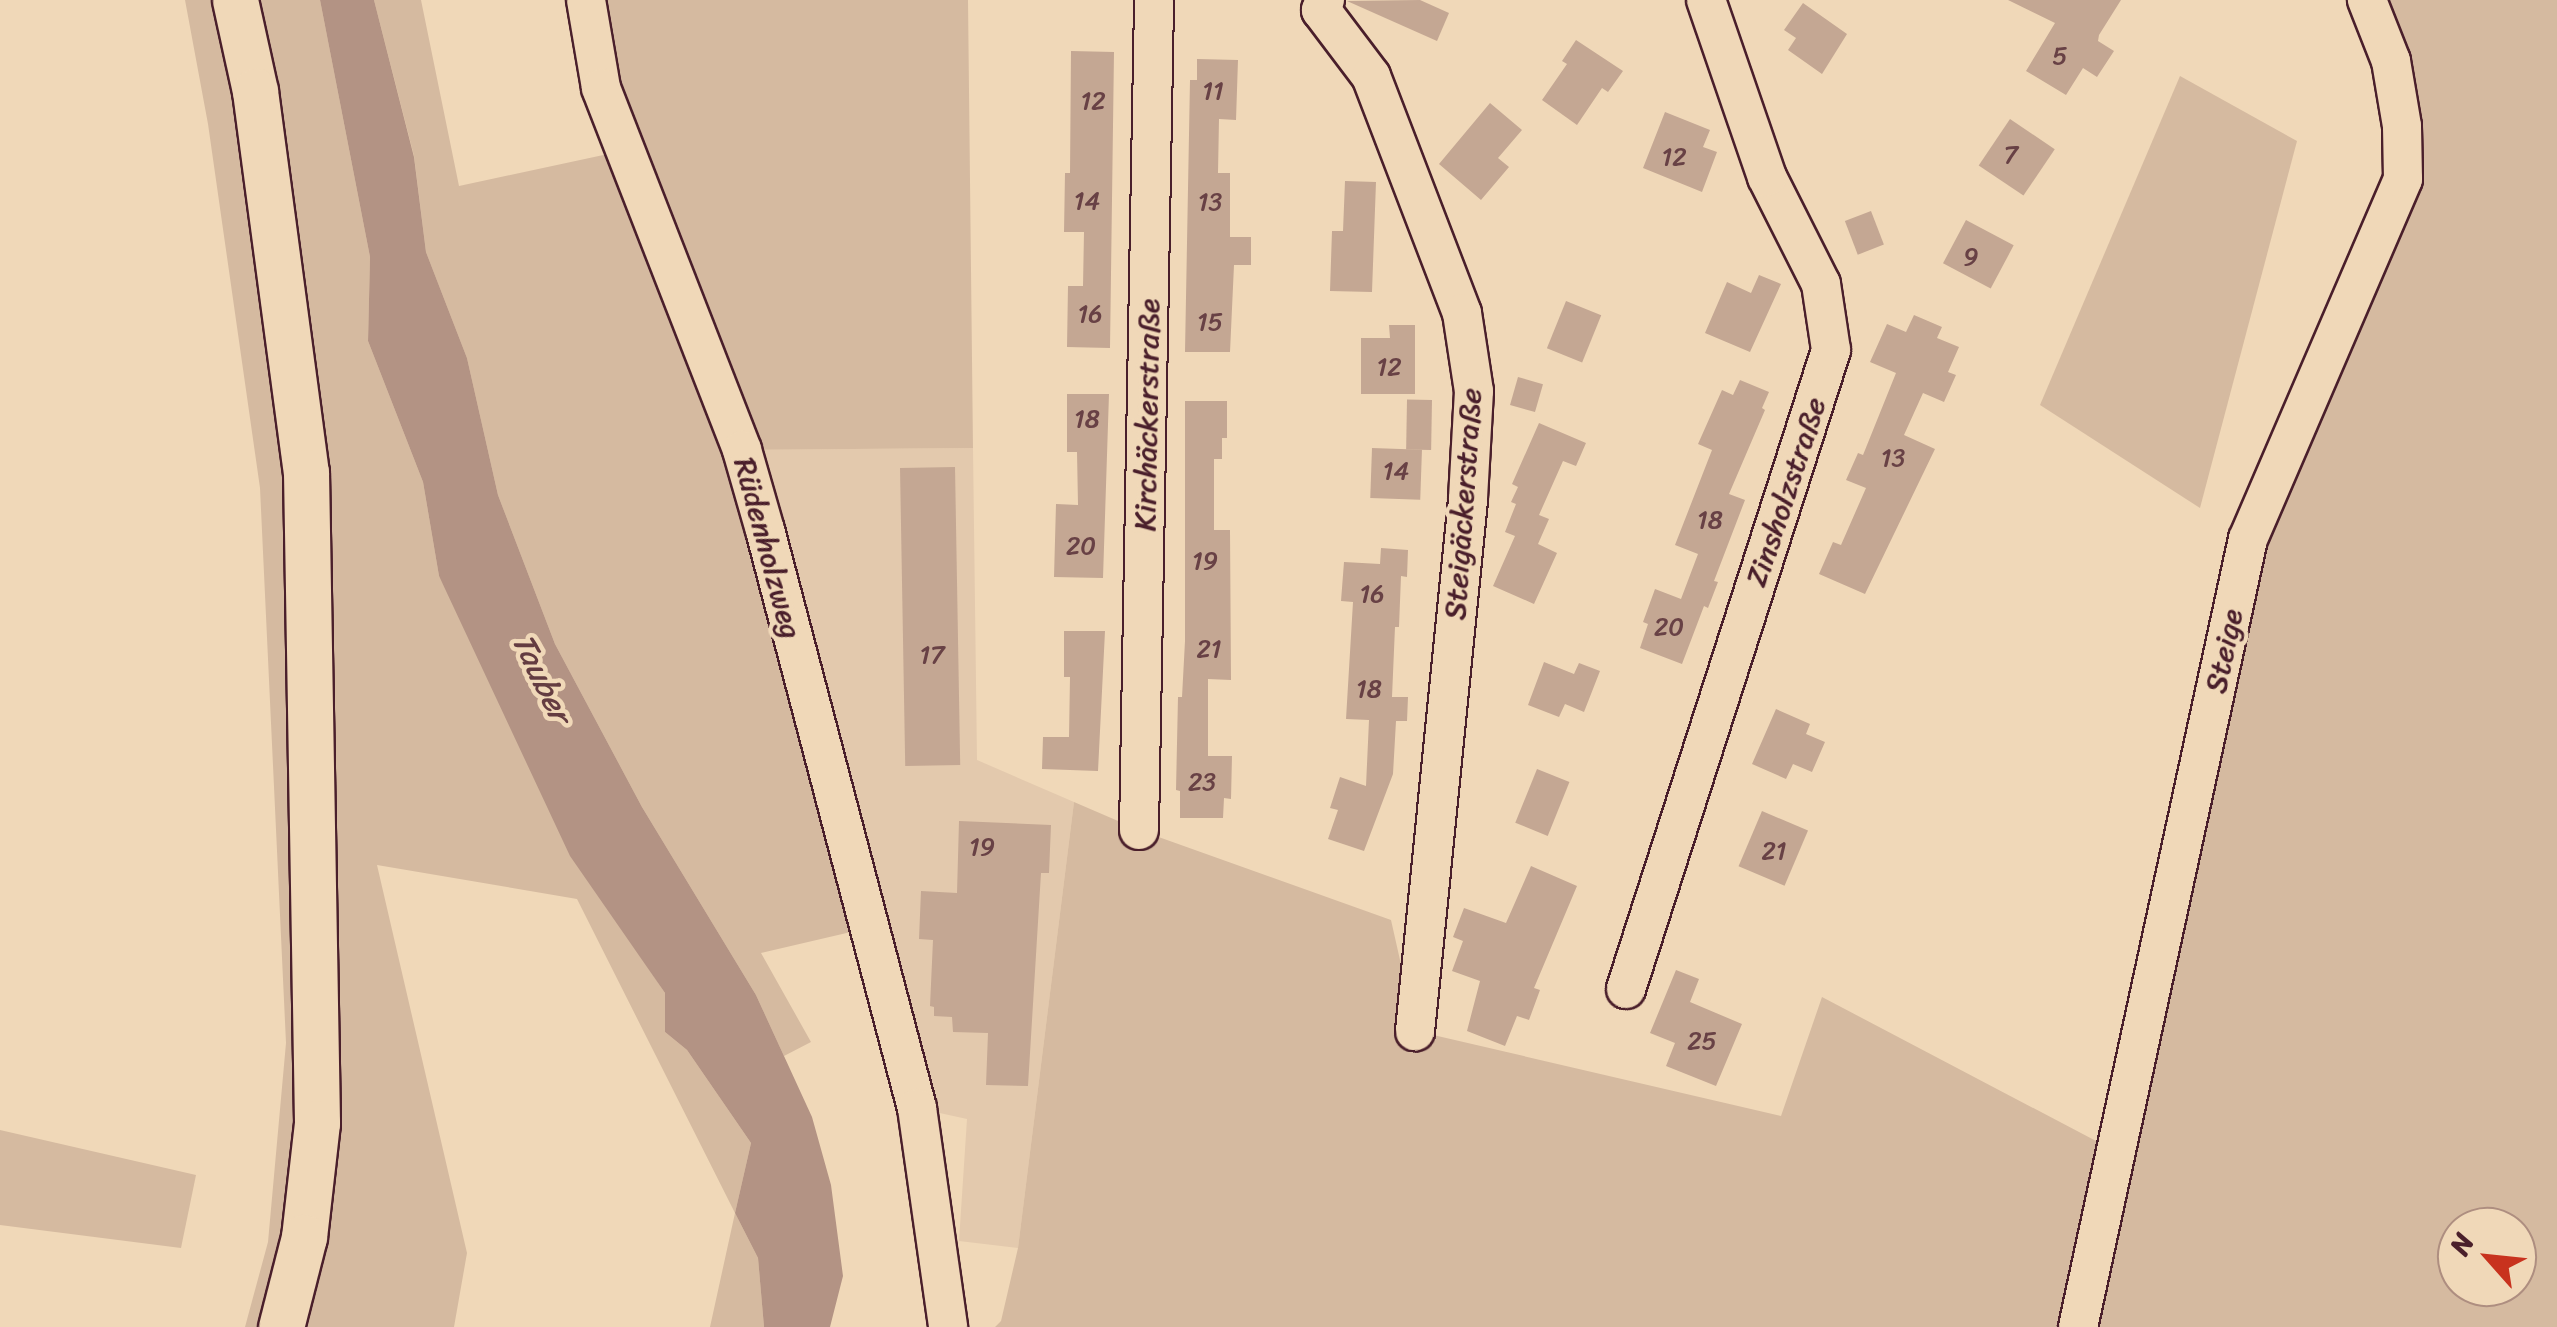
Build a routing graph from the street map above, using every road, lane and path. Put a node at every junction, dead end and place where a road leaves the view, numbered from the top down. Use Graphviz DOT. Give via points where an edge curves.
graph roads {
  1 [pos="236,0"];
  2 [pos="586,0"];
  3 [pos="1154,0"];
  4 [pos="1706,0"];
  5 [pos="2368,0"];
  6 [pos="1315,3"];
  7 [pos="1139,830"];
  8 [pos="1626,989"];
  9 [pos="1415,1032"];
  10 [pos="281,1327"];
  11 [pos="948,1327"];
  12 [pos="2078,1327"];
  1 -- 10 [label="main road" via="255,92 306,472 317,1123 304,1237"];
  2 -- 11 [label="street, Rüdenholzweg" via="601,88 622,152 742,450 917,1108"];
  3 -- 7 [label="street, Kirchäckerstraße"];
  4 -- 8 [label="street, Zinsholzstraße" via="1767,177 1821,284 1831,350"];
  5 -- 12 [label="street, Steige" via="2391,61 2403,179 2248,540"];
  6 -- 9 [label="street, Steigäckerstraße" via="1372,76 1462,313 1474,391"];
}
